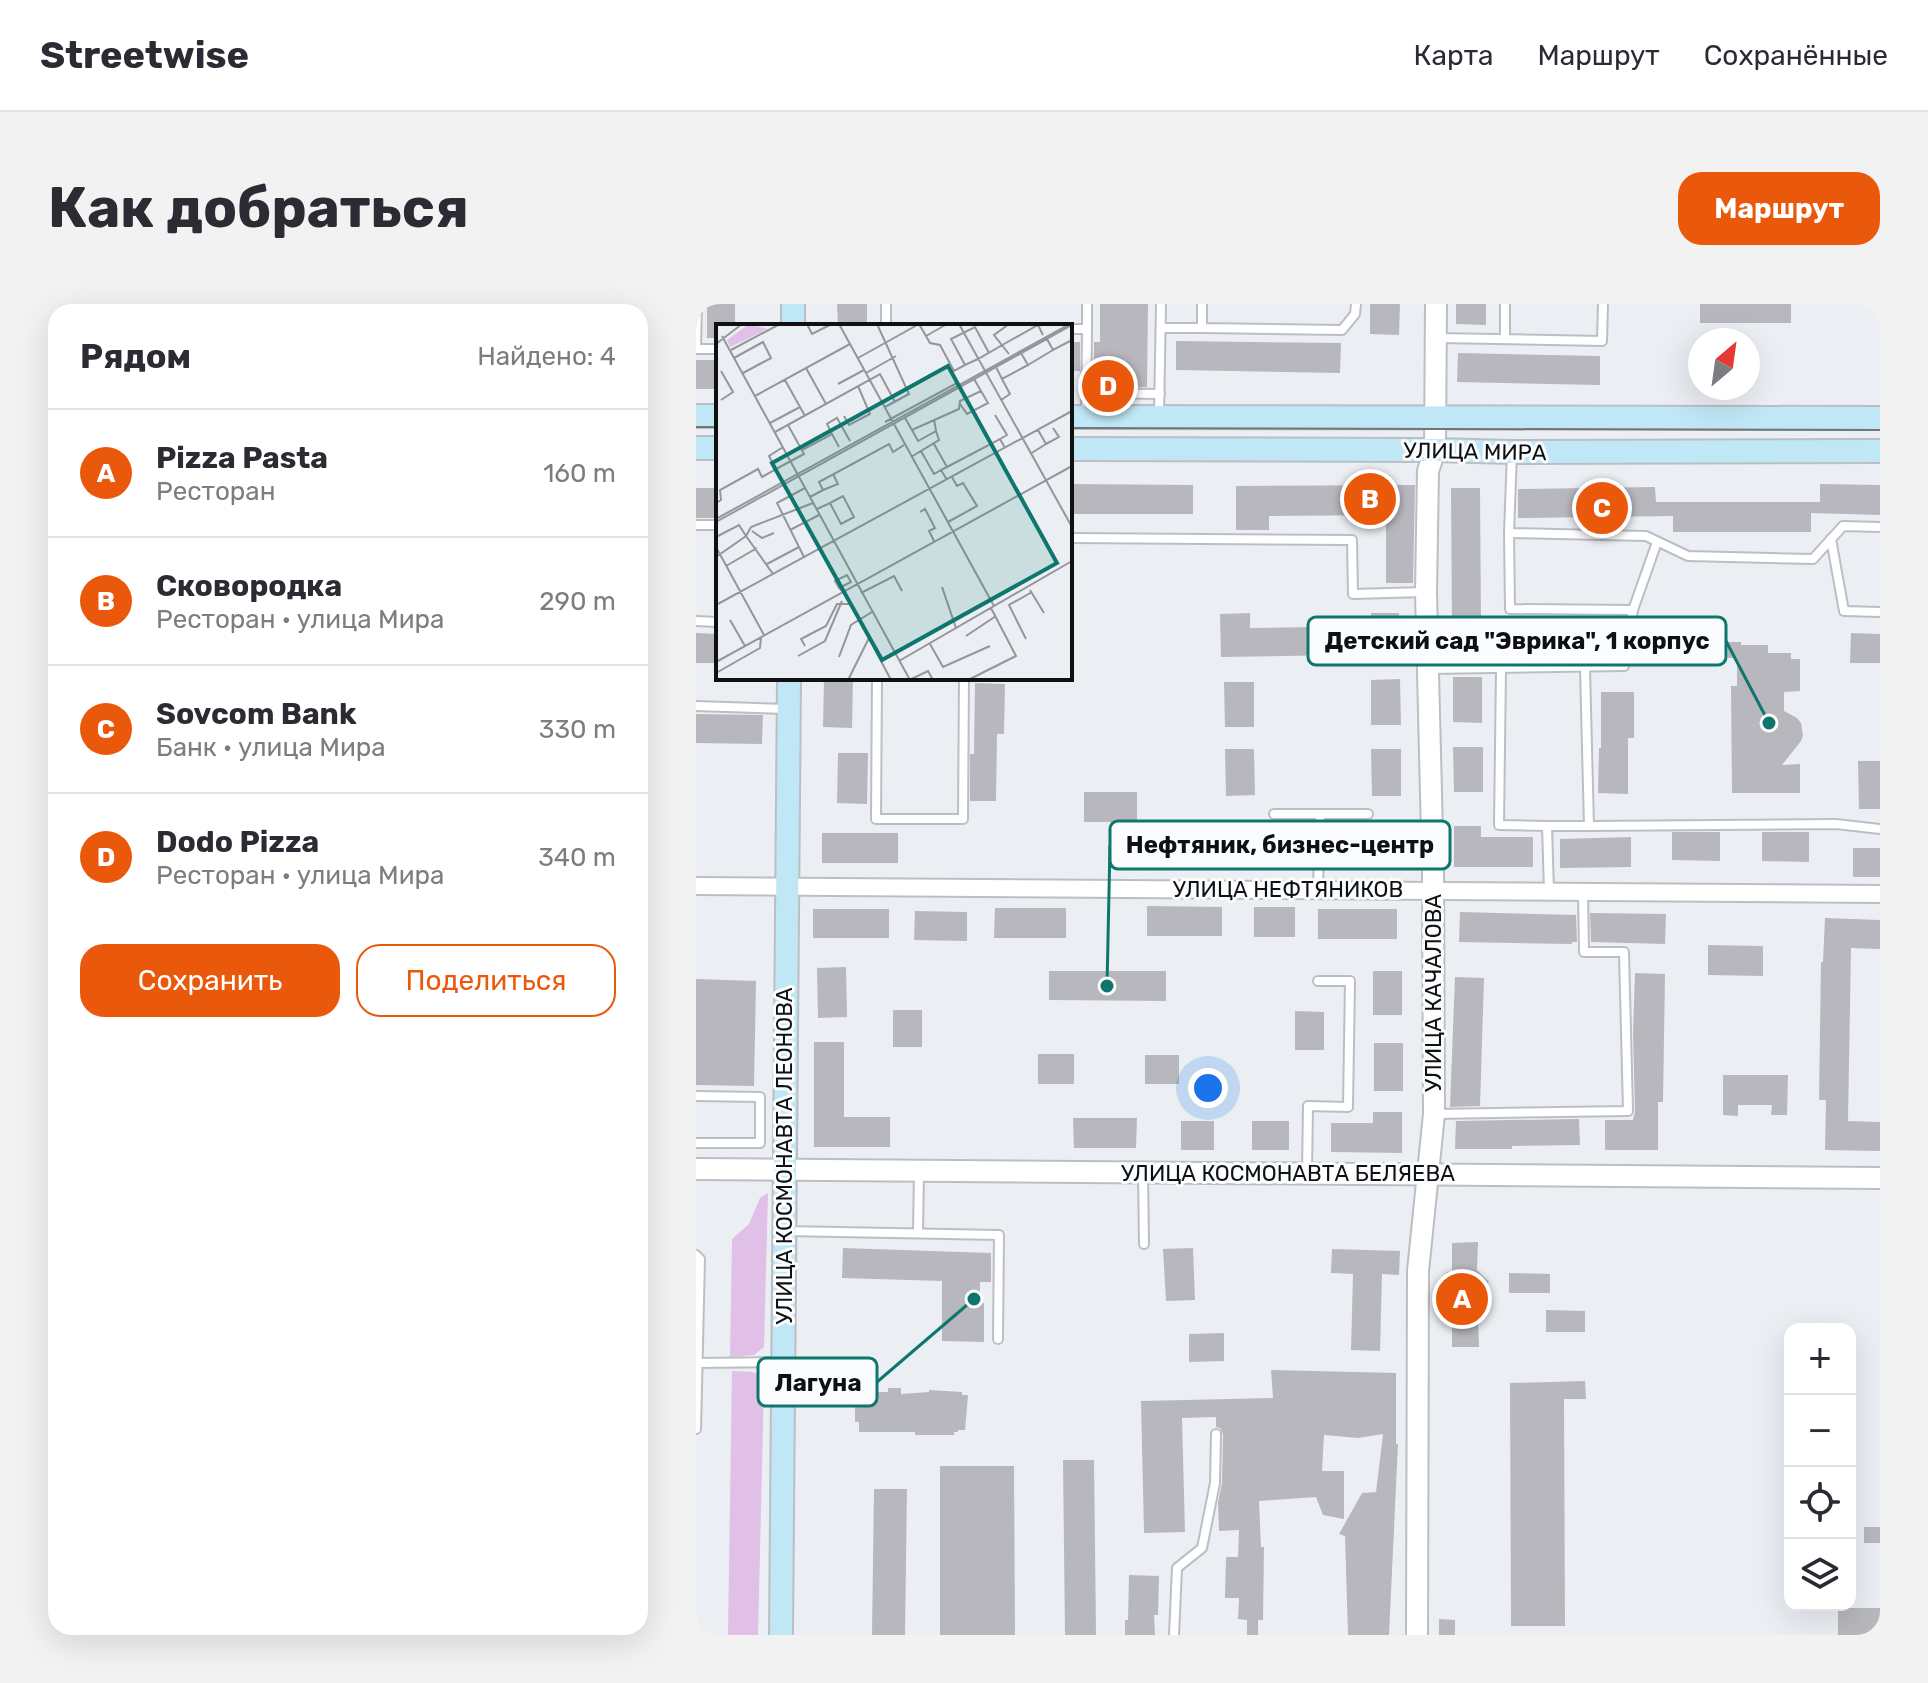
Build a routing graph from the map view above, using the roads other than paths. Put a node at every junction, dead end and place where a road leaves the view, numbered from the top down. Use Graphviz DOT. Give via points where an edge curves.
graph roads {
  1 [pos="697,304"];
  2 [pos="1087,304"];
  3 [pos="1161,304"];
  4 [pos="1202,304"];
  5 [pos="1356,304"];
  6 [pos="1436,304"];
  7 [pos="1505,304"];
  8 [pos="1603,304"];
  9 [pos="1161,328"];
  10 [pos="1202,328"];
  11 [pos="1072,329"];
  12 [pos="1087,329"];
  13 [pos="1436,338"];
  14 [pos="1505,339"];
  15 [pos="697,349"];
  16 [pos="1086,393"];
  17 [pos="1160,394"];
  18 [pos="1078,417"];
  19 [pos="1159,417"];
  20 [pos="1436,417"];
  21 [pos="1880,418"];
  22 [pos="1072,449"];
  23 [pos="1435,450"];
  24 [pos="1880,451"];
  25 [pos="1512,452"];
  26 [pos="1880,527"];
  27 [pos="1509,533"];
  28 [pos="1072,538"];
  29 [pos="1831,539"];
  30 [pos="1657,542"];
  31 [pos="1426,592"];
  32 [pos="1633,610"];
  33 [pos="1880,612"];
  34 [pos="696,621"];
  35 [pos="716,622"];
  36 [pos="1585,668"];
  37 [pos="1428,669"];
  38 [pos="1501,669"];
  39 [pos="789,680"];
  40 [pos="877,680"];
  41 [pos="964,680"];
  42 [pos="696,706"];
  43 [pos="789,709"];
  44 [pos="1274,814"];
  45 [pos="1320,814"];
  46 [pos="1368,814"];
  47 [pos="1547,826"];
  48 [pos="1589,826"];
  49 [pos="1880,829"];
  50 [pos="696,886"];
  51 [pos="787,887"];
  52 [pos="1318,889"];
  53 [pos="1433,890"];
  54 [pos="1549,891"];
  55 [pos="1583,892"];
  56 [pos="1880,894"];
  57 [pos="1318,981"];
  58 [pos="696,1096"];
  59 [pos="1434,1114"];
  60 [pos="696,1143"];
  61 [pos="696,1169"];
  62 [pos="784,1169"];
  63 [pos="919,1170"];
  64 [pos="1143,1171"];
  65 [pos="1307,1173"];
  66 [pos="1428,1174"];
  67 [pos="1880,1178"];
  68 [pos="783,1231"];
  69 [pos="918,1233"];
  70 [pos="1144,1244"];
  71 [pos="696,1255"];
  72 [pos="998,1339"];
  73 [pos="783,1362"];
  74 [pos="697,1363"];
  75 [pos="696,1429"];
  76 [pos="1216,1434"];
  77 [pos="781,1635"];
  78 [pos="1174,1635"];
  79 [pos="1417,1635"];
  1 -- 15 [label="lane"];
  2 -- 12 [label="lane"];
  3 -- 9 [label="lane"];
  4 -- 10 [label="lane"];
  5 -- 10 [label="lane" via="1342,330"];
  6 -- 13 [label="street, УЛИЦА КАЧАЛОВА"];
  7 -- 14 [label="lane"];
  8 -- 14 [label="lane" via="1602,341"];
  9 -- 10 [label="lane"];
  9 -- 17 [label="lane"];
  11 -- 12 [label="lane"];
  12 -- 16 [label="lane"];
  13 -- 14 [label="lane"];
  13 -- 20 [label="street, УЛИЦА КАЧАЛОВА"];
  16 -- 17 [label="lane"];
  16 -- 18 [label="lane"];
  17 -- 19 [label="lane"];
  18 -- 19 [label="main road, УЛИЦА МИРА"];
  19 -- 20 [label="main road, УЛИЦА МИРА"];
  20 -- 21 [label="main road, УЛИЦА МИРА"];
  20 -- 23 [label="street, УЛИЦА КАЧАЛОВА"];
  22 -- 23 [label="main road, УЛИЦА МИРА"];
  23 -- 25 [label="main road, УЛИЦА МИРА"];
  23 -- 31 [label="street, УЛИЦА КАЧАЛОВА" via="1428,471"];
  24 -- 25 [label="main road, УЛИЦА МИРА"];
  25 -- 27 [label="lane"];
  26 -- 29 [label="lane" via="1843,526"];
  27 -- 30 [label="lane" via="1646,536"];
  27 -- 32 [label="lane" via="1510,609"];
  28 -- 31 [label="lane" via="1352,540 1353,594"];
  29 -- 30 [label="lane" via="1813,559 1688,556"];
  29 -- 33 [label="lane" via="1844,611"];
  30 -- 32 [label="lane"];
  31 -- 37 [label="street, УЛИЦА КАЧАЛОВА"];
  32 -- 36 [label="lane" via="1624,666"];
  34 -- 35 [label="lane"];
  36 -- 38 [label="lane"];
  36 -- 48 [label="lane"];
  37 -- 38 [label="lane"];
  37 -- 53 [label="street, УЛИЦА КАЧАЛОВА"];
  38 -- 47 [label="lane" via="1499,825"];
  39 -- 43 [label="main road, УЛИЦА КОСМОНАВТА ЛЕОНОВА"];
  40 -- 41 [label="lane" via="876,819 963,819"];
  42 -- 43 [label="lane"];
  43 -- 51 [label="main road, УЛИЦА КОСМОНАВТА ЛЕОНОВА"];
  44 -- 45 [label="lane"];
  45 -- 46 [label="lane"];
  45 -- 52 [label="lane"];
  47 -- 48 [label="lane"];
  47 -- 54 [label="lane"];
  48 -- 49 [label="lane" via="1836,824"];
  50 -- 51 [label="street, УЛИЦА НЕФТЯНИКОВ"];
  51 -- 52 [label="street, УЛИЦА НЕФТЯНИКОВ"];
  51 -- 62 [label="main road, УЛИЦА КОСМОНАВТА ЛЕОНОВА"];
  52 -- 53 [label="street, УЛИЦА НЕФТЯНИКОВ"];
  53 -- 54 [label="street, УЛИЦА НЕФТЯНИКОВ"];
  53 -- 59 [label="street, УЛИЦА КАЧАЛОВА"];
  54 -- 55 [label="street, УЛИЦА НЕФТЯНИКОВ"];
  55 -- 56 [label="street, УЛИЦА НЕФТЯНИКОВ"];
  55 -- 59 [label="lane" via="1584,952 1624,952 1628,1111"];
  57 -- 65 [label="lane" via="1350,981 1348,1107 1308,1106"];
  58 -- 60 [label="lane" via="760,1097 760,1143"];
  59 -- 66 [label="street, УЛИЦА КАЧАЛОВА"];
  61 -- 62 [label="street, УЛИЦА КОСМОНАВТА БЕЛЯЕВА"];
  62 -- 63 [label="street, УЛИЦА КОСМОНАВТА БЕЛЯЕВА"];
  62 -- 68 [label="main road, УЛИЦА КОСМОНАВТА ЛЕОНОВА"];
  63 -- 64 [label="street, УЛИЦА КОСМОНАВТА БЕЛЯЕВА"];
  63 -- 69 [label="lane"];
  64 -- 65 [label="street, УЛИЦА КОСМОНАВТА БЕЛЯЕВА"];
  64 -- 70 [label="lane"];
  65 -- 66 [label="street, УЛИЦА КОСМОНАВТА БЕЛЯЕВА"];
  66 -- 67 [label="street, УЛИЦА КОСМОНАВТА БЕЛЯЕВА"];
  66 -- 79 [label="street, УЛИЦА КАЧАЛОВА" via="1418,1271"];
  68 -- 69 [label="lane"];
  68 -- 73 [label="main road, УЛИЦА КОСМОНАВТА ЛЕОНОВА"];
  69 -- 72 [label="lane" via="999,1235"];
  71 -- 74 [label="lane"];
  73 -- 74 [label="lane"];
  73 -- 77 [label="main road, УЛИЦА КОСМОНАВТА ЛЕОНОВА"];
  74 -- 75 [label="lane"];
  76 -- 78 [label="lane" via="1215,1483 1202,1548 1177,1568"];
}
